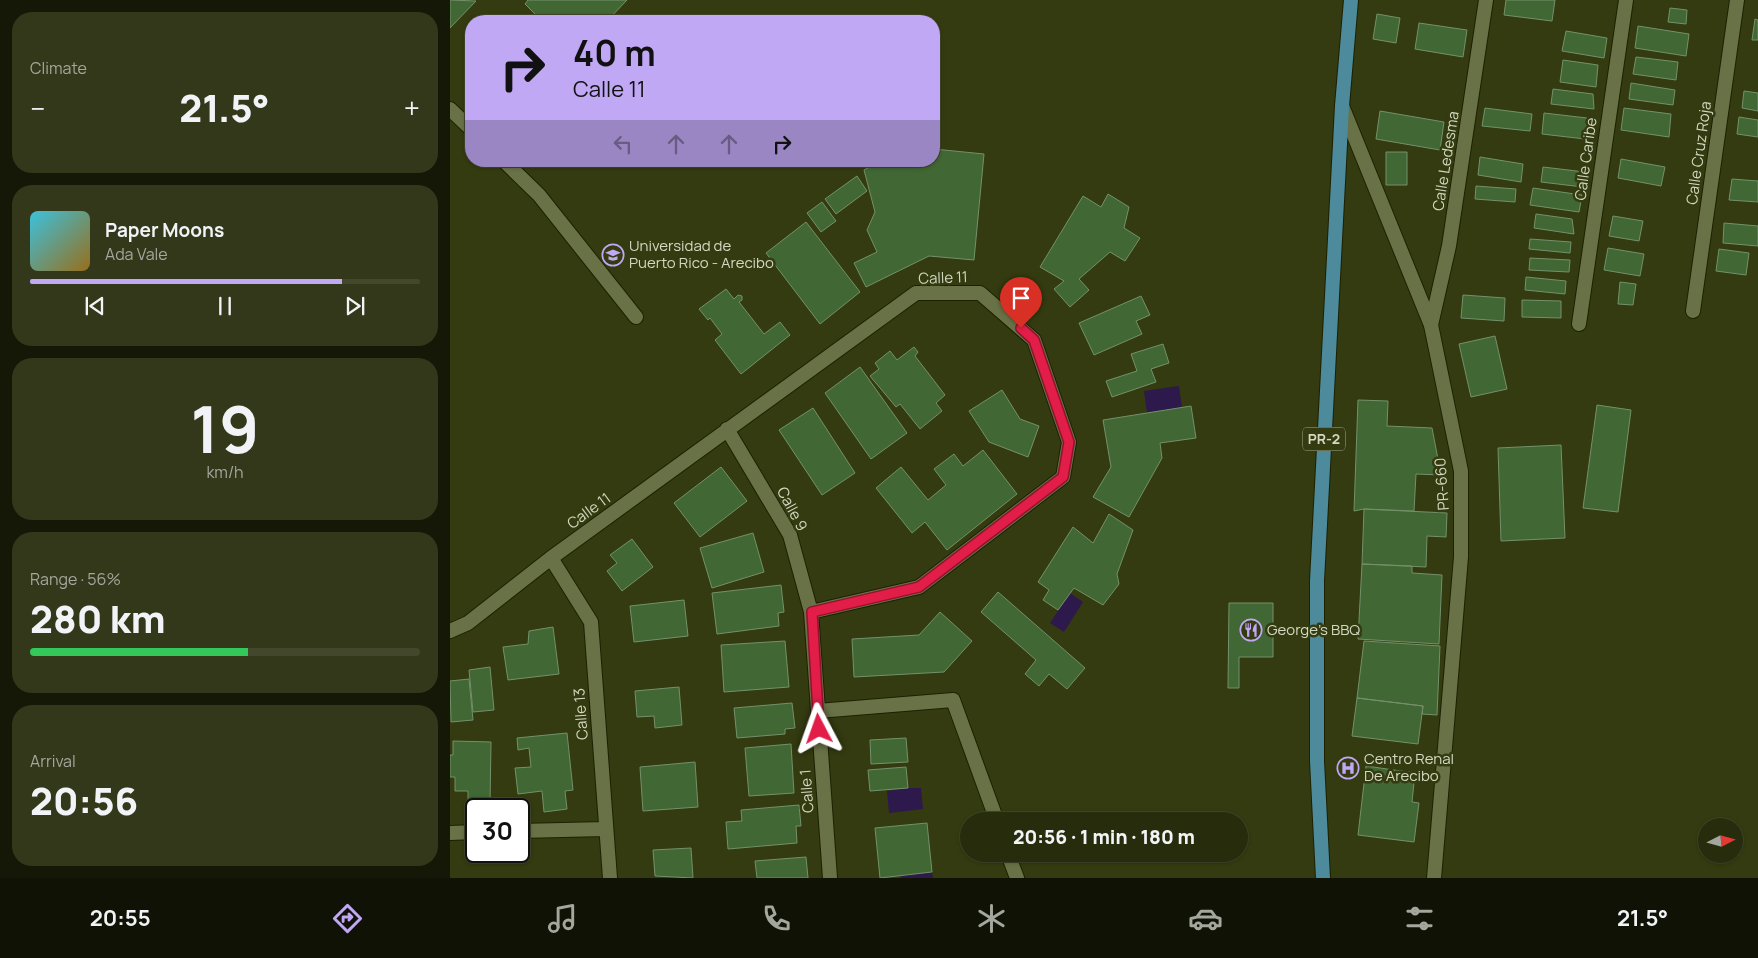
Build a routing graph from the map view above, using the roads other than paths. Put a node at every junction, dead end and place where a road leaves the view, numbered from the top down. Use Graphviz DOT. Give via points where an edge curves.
graph roads {
  1 [pos="1351,0"];
  2 [pos="1486,0"];
  3 [pos="1626,0"];
  4 [pos="1737,0"];
  5 [pos="1342,106"];
  6 [pos="450,109"];
  7 [pos="465,123"];
  8 [pos="510,167"];
  9 [pos="1693,311"];
  10 [pos="636,317"];
  11 [pos="1578,324"];
  12 [pos="1431,325"];
  13 [pos="727,429"];
  14 [pos="551,558"];
  15 [pos="812,612"];
  16 [pos="450,631"];
  17 [pos="818,711"];
  18 [pos="994,812"];
  19 [pos="606,829"];
  20 [pos="530,831"];
  21 [pos="465,832"];
  22 [pos="450,833"];
  23 [pos="1011,862"];
  24 [pos="610,878"];
  25 [pos="830,878"];
  26 [pos="1017,878"];
  27 [pos="1323,878"];
  28 [pos="1434,878"];
  1 -- 5 [label="main road, PR-2"];
  2 -- 12 [label="street, Calle Ledesma" via="1449,246"];
  3 -- 11 [label="street, Calle Caribe"];
  4 -- 9 [label="street, Calle Cruz Roja"];
  5 -- 12 [label="street, PR-660 / PR-660"];
  5 -- 27 [label="main road, PR-2" via="1317,581 1317,761"];
  6 -- 7 [label="street"];
  8 -- 10 [label="street" via="539,195"];
  12 -- 28 [label="street, PR-660 / PR-660" via="1461,471 1461,557"];
  13 -- 14 [label="street, Calle 11"];
  13 -- 15 [label="street, Calle 9" via="790,534"];
  13 -- 15 [label="street, Calle 11" via="916,293 980,293 1034,340 1069,442 1063,477 919,587"];
  14 -- 16 [label="street, Calle 11" via="468,623"];
  14 -- 19 [label="street, Calle 13" via="591,622"];
  15 -- 17 [label="street, Calle 1"];
  17 -- 18 [label="street" via="953,700"];
  17 -- 25 [label="street, Calle 1"];
  19 -- 20 [label="street"];
  19 -- 24 [label="street, Calle 13"];
  21 -- 22 [label="street"];
  23 -- 26 [label="street"];
}
